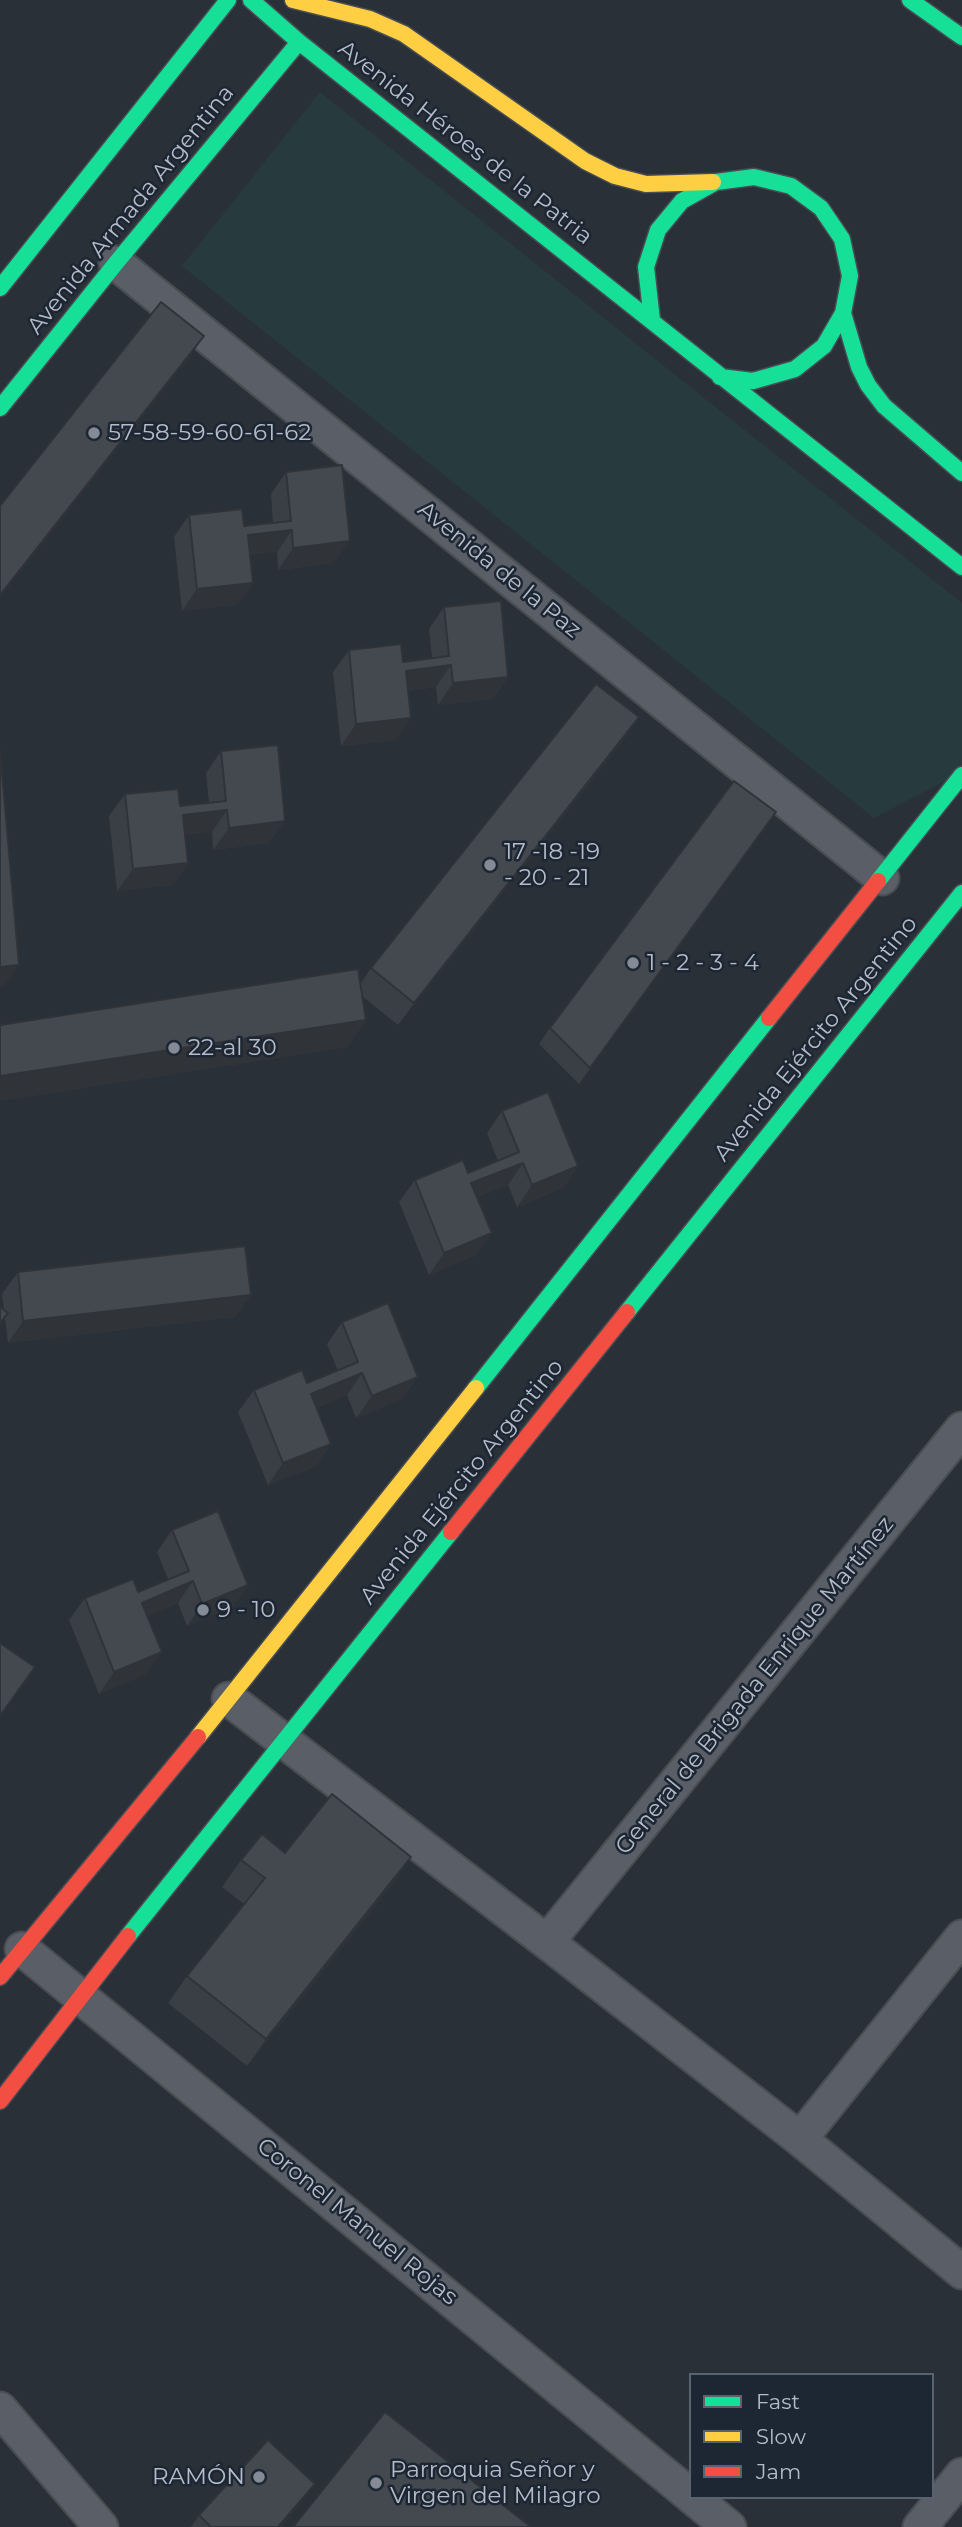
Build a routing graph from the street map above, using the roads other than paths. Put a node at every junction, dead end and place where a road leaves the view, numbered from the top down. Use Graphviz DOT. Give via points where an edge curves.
graph roads {
  1 [pos="229,0"];
  2 [pos="251,0"];
  3 [pos="293,0"];
  4 [pos="910,0"];
  5 [pos="962,37"];
  6 [pos="299,41"];
  7 [pos="716,182"];
  8 [pos="116,263"];
  9 [pos="0,288"];
  10 [pos="843,313"];
  11 [pos="652,320"];
  12 [pos="720,377"];
  13 [pos="0,408"];
  14 [pos="962,473"];
  15 [pos="962,567"];
  16 [pos="962,775"];
  17 [pos="882,878"];
  18 [pos="962,893"];
  19 [pos="962,1429"];
  20 [pos="229,1699"];
  21 [pos="285,1740"];
  22 [pos="962,1937"];
  23 [pos="547,1942"];
  24 [pos="22,1949"];
  25 [pos="0,1977"];
  26 [pos="81,1995"];
  27 [pos="0,2101"];
  28 [pos="800,2139"];
  29 [pos="962,2272"];
  30 [pos="0,2409"];
  31 [pos="962,2475"];
  32 [pos="689,2495"];
  33 [pos="694,2499"];
  34 [pos="89,2523"];
  35 [pos="729,2527"];
  36 [pos="920,2527"];
  1 -- 9 [label="street"];
  2 -- 6 [label="street, Avenida Héroes de la Patria"];
  3 -- 7 [label="street" via="370,19 404,34 585,161 615,176 646,184"];
  4 -- 5 [label="street"];
  6 -- 8 [label="street, Avenida Armada Argentina"];
  6 -- 11 [label="street, Avenida Héroes de la Patria"];
  7 -- 10 [label="street" via="754,177 791,187 821,208 842,240 850,276"];
  7 -- 11 [label="street" via="682,201 657,230 646,267"];
  8 -- 13 [label="street, Avenida Armada Argentina"];
  8 -- 17 [label="street, Avenida de la Paz"];
  10 -- 12 [label="street" via="824,346 795,369 753,382"];
  10 -- 14 [label="street" via="868,386 884,406"];
  11 -- 12 [label="street, Avenida Héroes de la Patria"];
  12 -- 15 [label="street, Avenida Héroes de la Patria"];
  16 -- 17 [label="street, Avenida Ejército Argentino"];
  17 -- 20 [label="street, Avenida Ejército Argentino"];
  18 -- 21 [label="street, Avenida Ejército Argentino"];
  19 -- 23 [label="street, General de Brigada Enrique Martínez"];
  20 -- 21 [label="street"];
  20 -- 24 [label="street, Avenida Ejército Argentino"];
  21 -- 23 [label="street"];
  21 -- 26 [label="street, Avenida Ejército Argentino"];
  22 -- 28 [label="street"];
  23 -- 28 [label="street"];
  24 -- 25 [label="street, Avenida Ejército Argentino"];
  24 -- 26 [label="street, Coronel Manuel Rojas"];
  26 -- 27 [label="street, Avenida Ejército Argentino"];
  26 -- 32 [label="street, Coronel Manuel Rojas"];
  28 -- 29 [label="street"];
  30 -- 34 [label="street"];
  31 -- 36 [label="street"];
  33 -- 35 [label="street, Coronel Manuel Rojas"];
}
